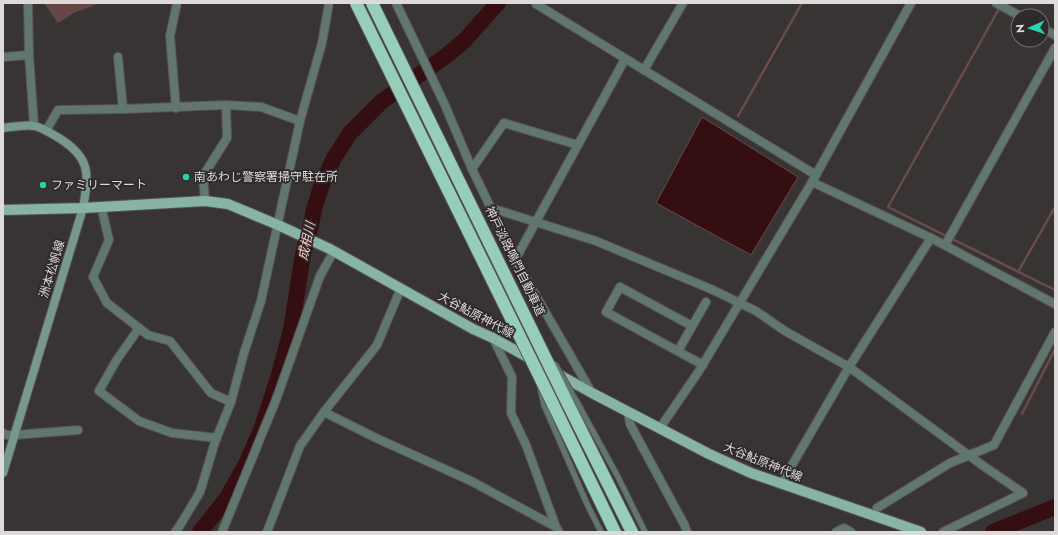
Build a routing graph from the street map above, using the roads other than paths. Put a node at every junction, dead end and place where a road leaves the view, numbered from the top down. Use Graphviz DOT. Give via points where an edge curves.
graph roads {
  1 [pos="28,3"];
  2 [pos="177,3"];
  3 [pos="323,3"];
  4 [pos="329,3"];
  5 [pos="356,3"];
  6 [pos="372,3"];
  7 [pos="396,3"];
  8 [pos="683,3"];
  9 [pos="911,3"];
  10 [pos="996,3"];
  11 [pos="536,4"];
  12 [pos="1010,11"];
  13 [pos="327,13"];
  14 [pos="1055,48"];
  15 [pos="29,55"];
  16 [pos="3,57"];
  17 [pos="118,57"];
  18 [pos="625,59"];
  19 [pos="644,70"];
  20 [pos="226,105"];
  21 [pos="176,108"];
  22 [pos="123,109"];
  23 [pos="300,121"];
  24 [pos="34,126"];
  25 [pos="3,128"];
  26 [pos="46,131"];
  27 [pos="578,145"];
  28 [pos="472,169"];
  29 [pos="814,179"];
  30 [pos="205,201"];
  31 [pos="101,206"];
  32 [pos="83,208"];
  33 [pos="491,208"];
  34 [pos="3,210"];
  35 [pos="536,222"];
  36 [pos="281,226"];
  37 [pos="931,238"];
  38 [pos="945,245"];
  39 [pos="332,250"];
  40 [pos="515,260"];
  41 [pos="401,288"];
  42 [pos="706,302"];
  43 [pos="740,303"];
  44 [pos="1055,304"];
  45 [pos="692,326"];
  46 [pos="139,328"];
  47 [pos="1055,332"];
  48 [pos="493,338"];
  49 [pos="678,351"];
  50 [pos="703,365"];
  51 [pos="849,367"];
  52 [pos="592,393"];
  53 [pos="231,402"];
  54 [pos="573,403"];
  55 [pos="548,405"];
  56 [pos="324,412"];
  57 [pos="628,412"];
  58 [pos="660,428"];
  59 [pos="78,430"];
  60 [pos="3,433"];
  61 [pos="14,435"];
  62 [pos="217,438"];
  63 [pos="969,456"];
  64 [pos="3,472"];
  65 [pos="782,484"];
  66 [pos="877,508"];
  67 [pos="557,530"];
  68 [pos="175,532"];
  69 [pos="222,532"];
  70 [pos="267,532"];
  71 [pos="601,532"];
  72 [pos="615,532"];
  73 [pos="632,532"];
  74 [pos="645,532"];
  75 [pos="687,532"];
  76 [pos="836,532"];
  77 [pos="851,532"];
  78 [pos="921,532"];
  79 [pos="944,532"];
  1 -- 15 [label="street"];
  2 -- 21 [label="street" via="170,36"];
  3 -- 13 [label="street"];
  4 -- 13 [label="street"];
  5 -- 55 [label="highway, bridge" via="537,374"];
  6 -- 54 [label="highway, 神戸淡路鳴門自動車道, bridge" via="525,313"];
  7 -- 28 [label="street" via="439,92"];
  8 -- 19 [label="street"];
  9 -- 29 [label="street"];
  10 -- 12 [label="street"];
  11 -- 18 [label="street"];
  13 -- 23 [label="street" via="322,43"];
  14 -- 38 [label="street"];
  15 -- 16 [label="street"];
  15 -- 24 [label="street"];
  17 -- 22 [label="street"];
  18 -- 19 [label="street"];
  18 -- 27 [label="street"];
  19 -- 29 [label="street"];
  20 -- 21 [label="street"];
  20 -- 23 [label="street" via="261,107"];
  20 -- 30 [label="street" via="227,138 204,176"];
  21 -- 22 [label="street"];
  22 -- 26 [label="street" via="58,110"];
  23 -- 36 [label="street"];
  24 -- 25 [label="main road, 洲本松帆線"];
  24 -- 26 [label="main road, 洲本松帆線"];
  26 -- 32 [label="main road, 洲本松帆線" via="78,152 85,165 87,183"];
  27 -- 28 [label="street" via="504,123"];
  27 -- 35 [label="street"];
  28 -- 33 [label="street"];
  29 -- 37 [label="street"];
  29 -- 43 [label="street"];
  30 -- 31 [label="main road, 大谷鮎原神代線"];
  30 -- 36 [label="main road, 大谷鮎原神代線" via="228,204"];
  31 -- 32 [label="main road, 大谷鮎原神代線"];
  31 -- 46 [label="street" via="109,240 93,277 107,303"];
  32 -- 34 [label="main road, 大谷鮎原神代線"];
  32 -- 61 [label="main road, 洲本松帆線"];
  33 -- 35 [label="street"];
  33 -- 40 [label="street"];
  35 -- 40 [label="street"];
  35 -- 43 [label="street" via="596,241"];
  36 -- 39 [label="main road, 大谷鮎原神代線"];
  36 -- 53 [label="street"];
  37 -- 38 [label="street"];
  37 -- 51 [label="street"];
  38 -- 44 [label="street"];
  39 -- 41 [label="main road, 大谷鮎原神代線"];
  39 -- 69 [label="street" via="320,276 276,400"];
  40 -- 52 [label="street"];
  41 -- 48 [label="main road, 大谷鮎原神代線"];
  41 -- 56 [label="street" via="377,345"];
  42 -- 45 [label="street"];
  43 -- 50 [label="street"];
  43 -- 51 [label="street"];
  45 -- 49 [label="street"];
  45 -- 49 [label="street" via="620,287 606,312"];
  46 -- 53 [label="street" via="148,335 170,341 211,393"];
  46 -- 62 [label="street" via="99,391 139,422 172,433"];
  47 -- 63 [label="street" via="994,445"];
  48 -- 52 [label="main road, 大谷鮎原神代線"];
  48 -- 67 [label="street" via="512,377 511,413 526,445"];
  49 -- 50 [label="street"];
  50 -- 58 [label="street"];
  51 -- 63 [label="street"];
  51 -- 65 [label="street"];
  52 -- 57 [label="main road, 大谷鮎原神代線"];
  53 -- 62 [label="street"];
  54 -- 73 [label="highway, 神戸淡路鳴門自動車道"];
  54 -- 74 [label="lane" via="618,477"];
  55 -- 71 [label="lane" via="587,504"];
  55 -- 72 [label="highway"];
  56 -- 67 [label="street" via="471,481"];
  56 -- 70 [label="street" via="300,446"];
  57 -- 58 [label="main road, 大谷鮎原神代線"];
  57 -- 75 [label="street" via="630,424"];
  58 -- 65 [label="main road, 大谷鮎原神代線" via="709,454"];
  59 -- 61 [label="street"];
  60 -- 61 [label="street"];
  61 -- 64 [label="main road, 洲本松帆線"];
  62 -- 68 [label="street" via="200,492"];
  63 -- 66 [label="street" via="950,463"];
  63 -- 79 [label="street" via="1023,493"];
  65 -- 78 [label="main road, 大谷鮎原神代線"];
  76 -- 77 [label="street" via="844,528"];
}
